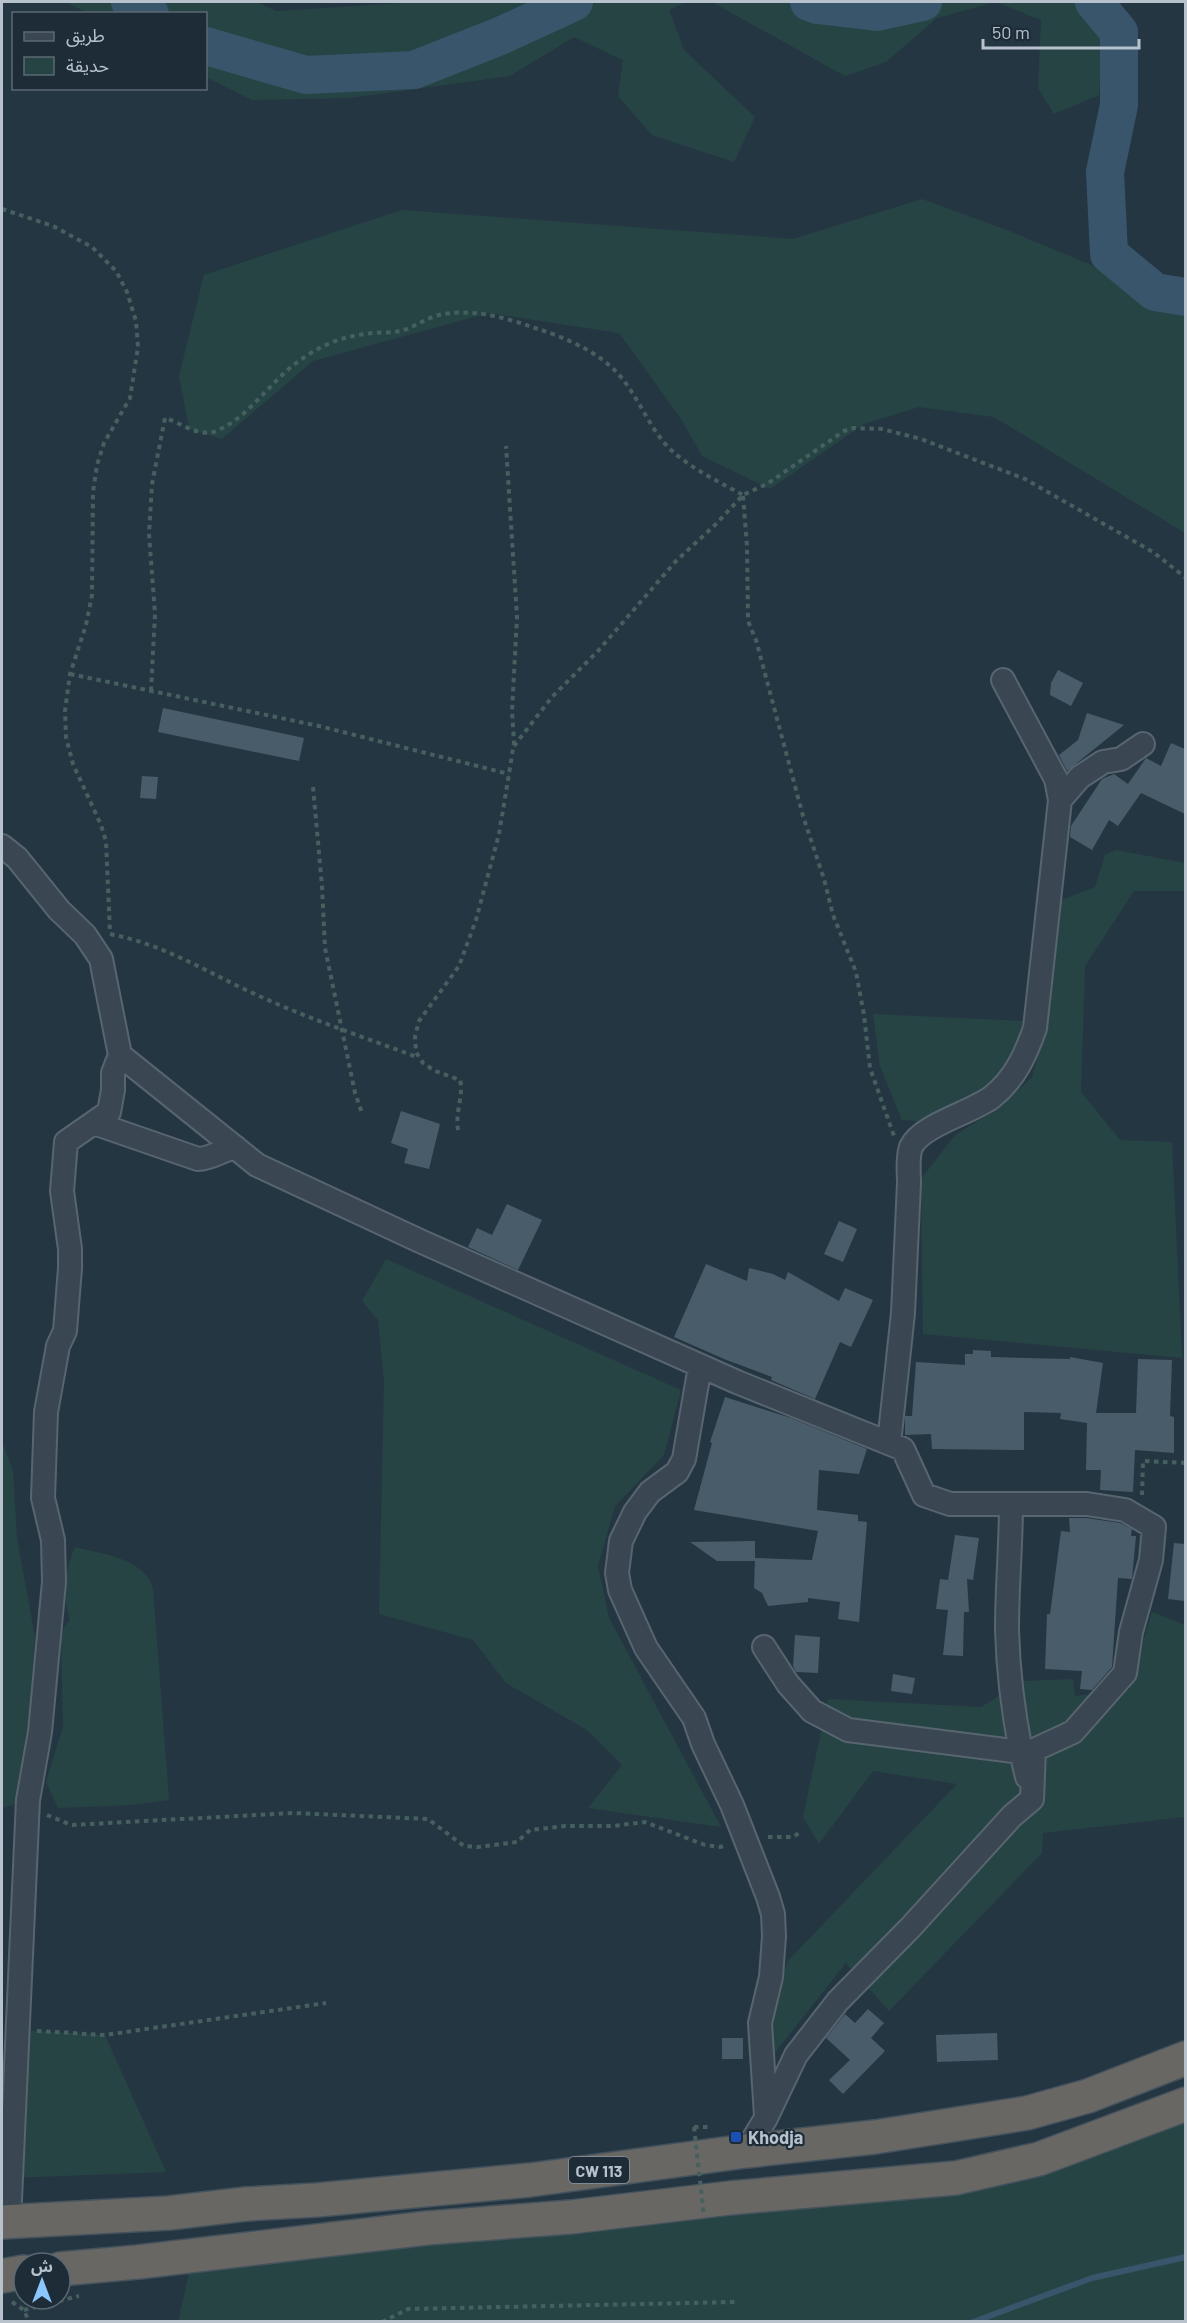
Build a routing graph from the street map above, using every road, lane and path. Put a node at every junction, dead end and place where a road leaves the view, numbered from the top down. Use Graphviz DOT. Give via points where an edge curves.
graph roads {
  1 [pos="2,209"];
  2 [pos="506,446"];
  3 [pos="743,495"];
  4 [pos="1185,578"];
  5 [pos="70,674"];
  6 [pos="1003,680"];
  7 [pos="152,691"];
  8 [pos="1143,744"];
  9 [pos="514,746"];
  10 [pos="509,774"];
  11 [pos="313,787"];
  12 [pos="1060,800"];
  13 [pos="2,846"];
  14 [pos="110,934"];
  15 [pos="101,959"];
  16 [pos="341,1029"];
  17 [pos="120,1055"];
  18 [pos="418,1057"];
  19 [pos="362,1113"];
  20 [pos="94,1123"];
  21 [pos="458,1130"];
  22 [pos="235,1147"];
  23 [pos="908,1163"];
  24 [pos="700,1366"];
  25 [pos="889,1443"];
  26 [pos="1185,1463"];
  27 [pos="1011,1504"];
  28 [pos="1141,1519"];
  29 [pos="764,1647"];
  30 [pos="1021,1752"];
  31 [pos="1032,1799"];
  32 [pos="28,1800"];
  33 [pos="802,1831"];
  34 [pos="745,1838"];
  35 [pos="326,2003"];
  36 [pos="18,2030"];
  37 [pos="1185,2058"];
  38 [pos="1185,2104"];
  39 [pos="766,2118"];
  40 [pos="694,2127"];
  41 [pos="746,2151"];
  42 [pos="704,2216"];
  43 [pos="5,2222"];
  44 [pos="72,2268"];
  45 [pos="10,2282"];
  46 [pos="735,2302"];
  47 [pos="30,2322"];
  48 [pos="382,2322"];
  1 -- 5 [label="path" via="53,226 92,247 116,271 136,321 138,347 130,398 97,465 92,595"];
  2 -- 9 [label="path" via="517,617"];
  3 -- 4 [label="path" via="767,484 844,431 882,429 921,439 1025,478 1153,552"];
  3 -- 7 [label="path" via="670,449 627,383 598,356 531,326 462,312 438,315 401,331 329,342 298,361 240,416 215,432 197,432 165,418 152,484 149,534 155,614"];
  3 -- 9 [label="path" via="676,561 552,698"];
  3 -- 23 [label="path" via="748,621 833,915 856,972 870,1068 892,1132"];
  5 -- 7 [label="path"];
  5 -- 14 [label="path" via="66,737 73,764 106,841"];
  6 -- 12 [label="street" via="1056,779"];
  7 -- 10 [label="path" via="319,726"];
  8 -- 12 [label="street" via="1121,759 1103,762 1080,777"];
  9 -- 10 [label="path"];
  10 -- 18 [label="path" via="499,834 476,920 459,966 416,1028"];
  11 -- 16 [label="path" via="325,948"];
  12 -- 23 [label="street" via="1035,1028 1025,1057 991,1098 935,1125 912,1145"];
  13 -- 15 [label="street" via="85,934"];
  14 -- 15 [label="path"];
  14 -- 16 [label="path" via="164,949 245,990"];
  15 -- 17 [label="street"];
  16 -- 18 [label="path"];
  16 -- 19 [label="path"];
  17 -- 20 [label="street" via="113,1073 109,1112"];
  17 -- 22 [label="street"];
  18 -- 21 [label="path" via="435,1071 460,1080"];
  20 -- 22 [label="street" via="198,1159"];
  20 -- 32 [label="street" via="66,1142 64,1152 62,1191 70,1268 65,1331 58,1346 45,1412 43,1498 52,1540 54,1582 40,1732"];
  22 -- 24 [label="street" via="257,1165"];
  23 -- 25 [label="street" via="903,1313"];
  24 -- 25 [label="street"];
  24 -- 34 [label="street" via="684,1459 677,1472 650,1492 635,1512 621,1541 617,1573 620,1590 646,1648 694,1718"];
  25 -- 27 [label="street" via="903,1449 924,1495 950,1504"];
  26 -- 28 [label="path" via="1143,1461"];
  27 -- 28 [label="street" via="1086,1504 1125,1510"];
  27 -- 30 [label="street" via="1007,1626"];
  28 -- 31 [label="street" via="1154,1527 1151,1560 1131,1632 1125,1673 1073,1732 1034,1750"];
  29 -- 30 [label="street" via="812,1711 848,1730"];
  30 -- 31 [label="street"];
  31 -- 39 [label="street" via="838,2001 796,2055"];
  32 -- 34 [label="path" via="45,1815 71,1825 292,1813 428,1819 464,1846 517,1842 530,1830 645,1822 713,1846"];
  32 -- 36 [label="street"];
  33 -- 34 [label="path" via="793,1837"];
  34 -- 39 [label="street" via="768,1897 774,1925 774,1956 760,2022"];
  35 -- 36 [label="path" via="105,2035"];
  36 -- 43 [label="street"];
  37 -- 41 [label="highway, CW 113" via="1088,2096 1027,2113 875,2137"];
  38 -- 44 [label="highway" via="1039,2159 956,2178 427,2228"];
  39 -- 41 [label="street"];
  40 -- 42 [label="path, bridge"];
  41 -- 43 [label="highway, CW 113" via="509,2182 169,2213"];
  45 -- 47 [label="path"];
  46 -- 48 [label="path" via="408,2309"];
}
